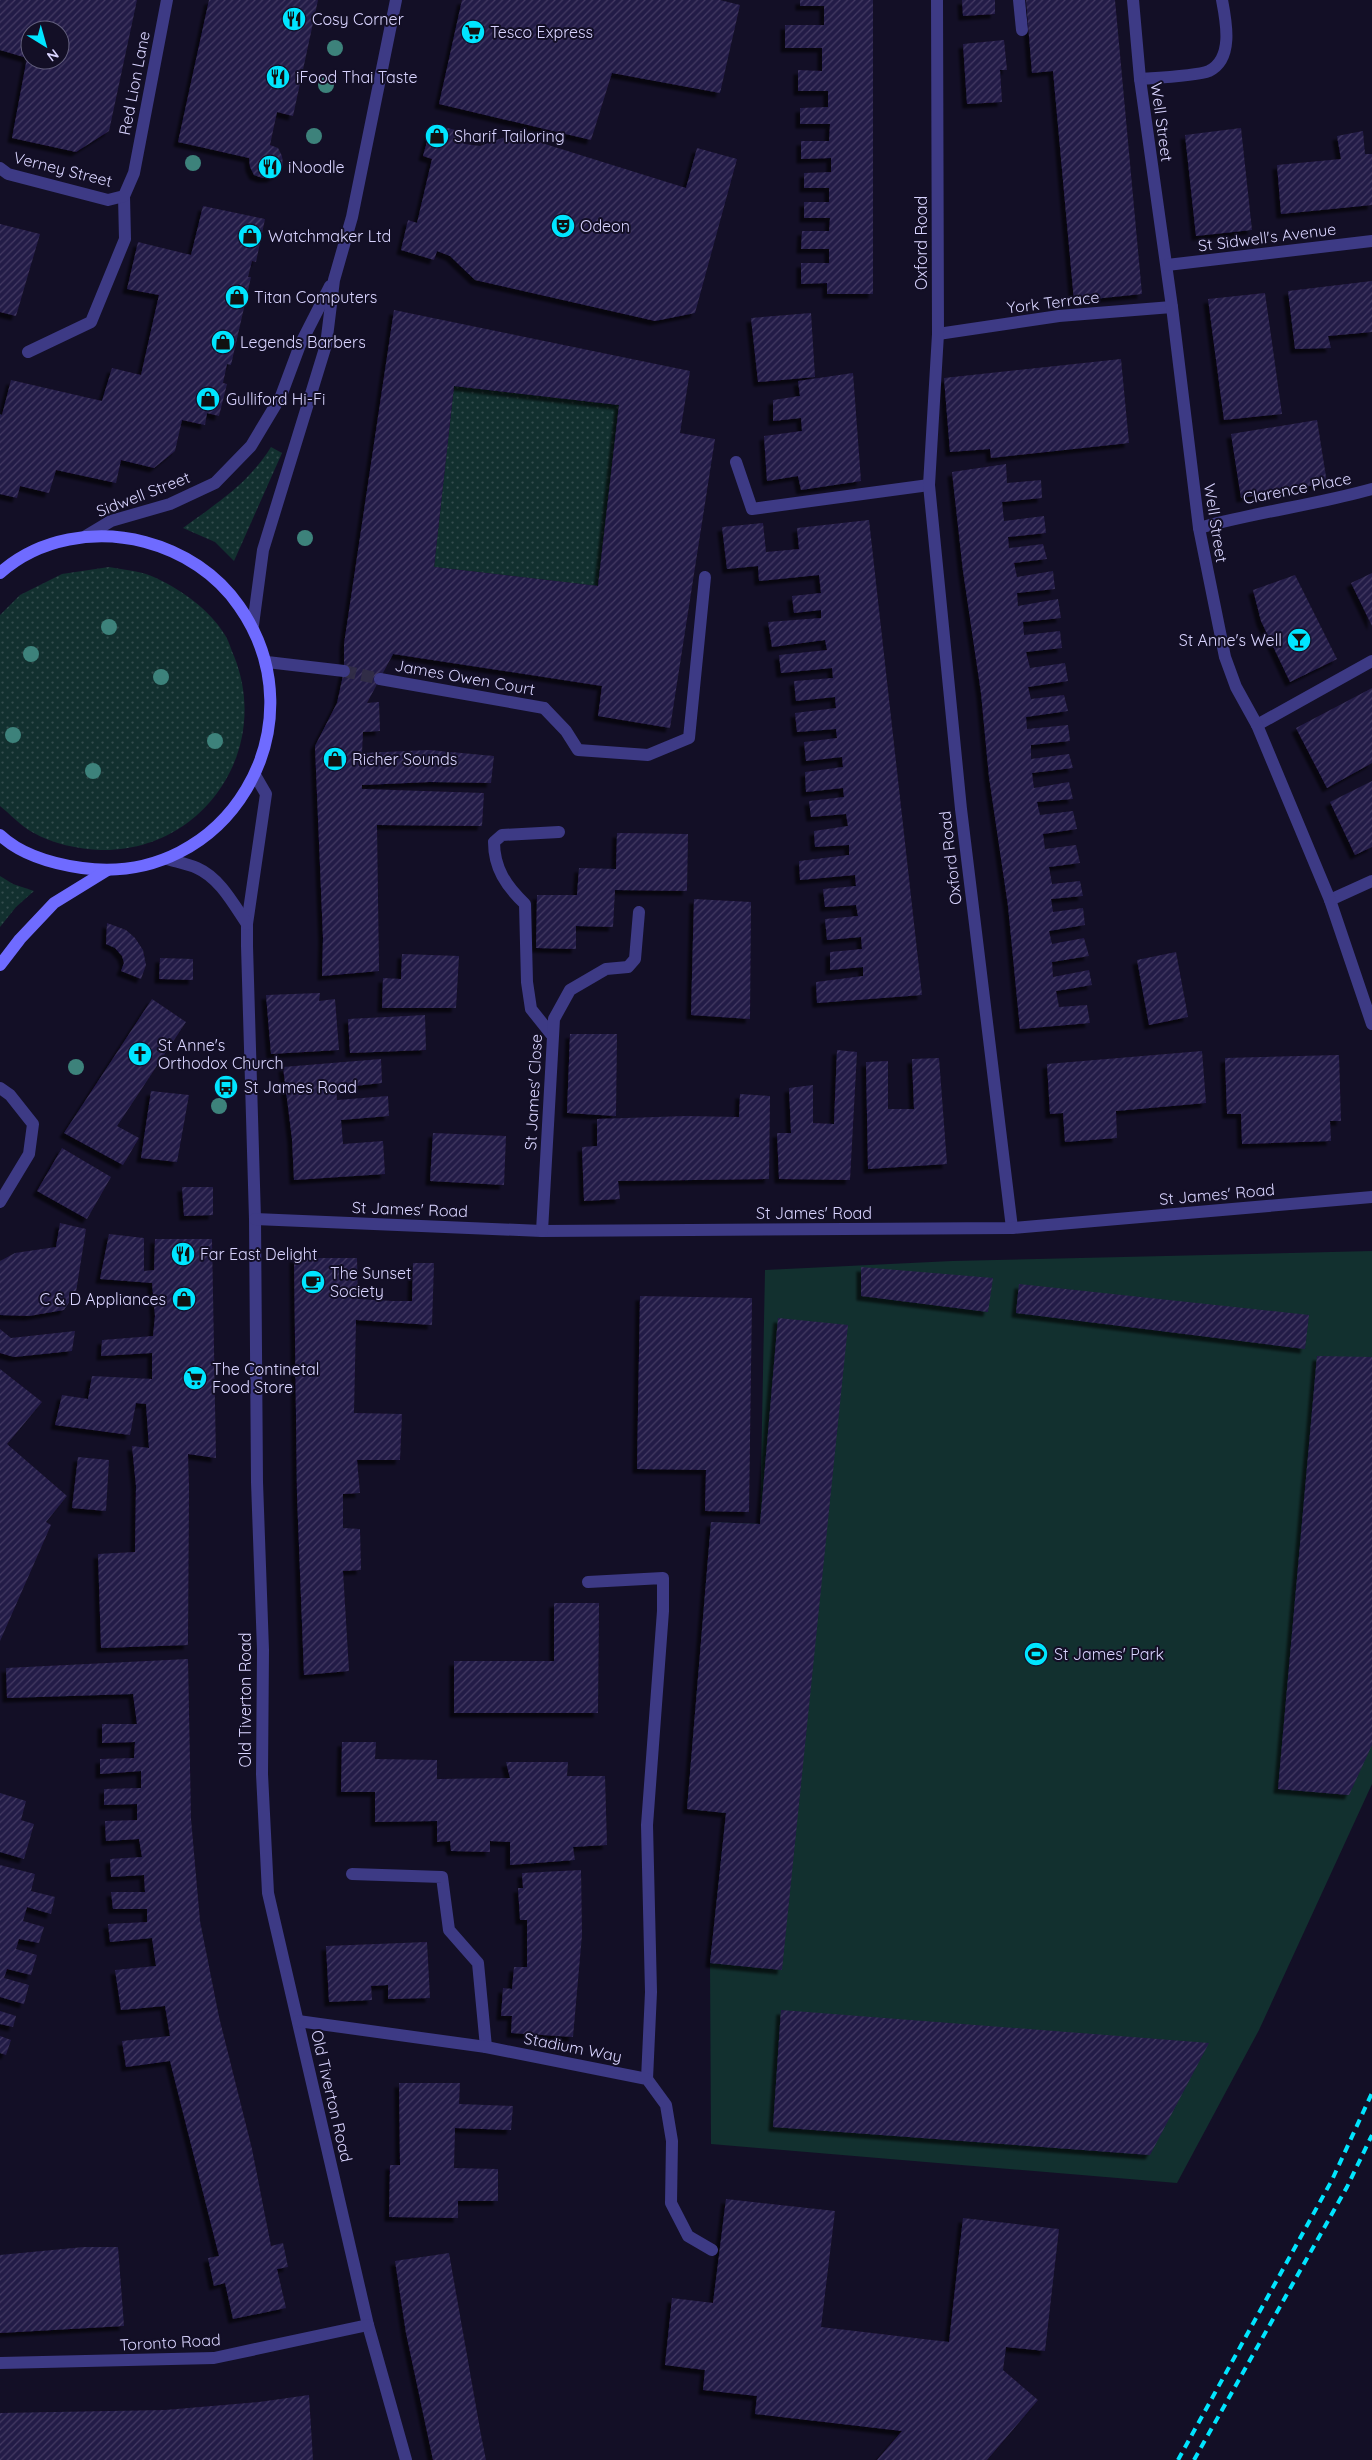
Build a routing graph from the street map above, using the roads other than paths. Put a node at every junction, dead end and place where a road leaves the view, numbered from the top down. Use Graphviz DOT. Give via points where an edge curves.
graph roads {
  1 [pos="167,0"];
  2 [pos="396,0"];
  3 [pos="936,0"];
  4 [pos="1019,0"];
  5 [pos="1134,0"];
  6 [pos="1222,0"];
  7 [pos="1022,30"];
  8 [pos="1140,79"];
  9 [pos="0,168"];
  10 [pos="134,173"];
  11 [pos="124,196"];
  12 [pos="1372,241"];
  13 [pos="1167,265"];
  14 [pos="334,280"];
  15 [pos="1172,307"];
  16 [pos="938,334"];
  17 [pos="28,352"];
  18 [pos="736,462"];
  19 [pos="929,485"];
  20 [pos="1372,489"];
  21 [pos="1199,528"];
  22 [pos="86,536"];
  23 [pos="3,566"];
  24 [pos="705,577"];
  25 [pos="252,625"];
  26 [pos="1372,661"];
  27 [pos="266,662"];
  28 [pos="344,671"];
  29 [pos="380,680"];
  30 [pos="1257,725"];
  31 [pos="255,775"];
  32 [pos="559,832"];
  33 [pos="0,835"];
  34 [pos="167,859"];
  35 [pos="106,871"];
  36 [pos="1372,882"];
  37 [pos="1330,900"];
  38 [pos="639,912"];
  39 [pos="248,924"];
  40 [pos="0,965"];
  41 [pos="1372,1024"];
  42 [pos="551,1034"];
  43 [pos="0,1088"];
  44 [pos="1372,1197"];
  45 [pos="0,1202"];
  46 [pos="255,1219"];
  47 [pos="1012,1228"];
  48 [pos="542,1231"];
  49 [pos="588,1582"];
  50 [pos="352,1874"];
  51 [pos="298,2022"];
  52 [pos="486,2047"];
  53 [pos="647,2079"];
  54 [pos="712,2250"];
  55 [pos="368,2325"];
  56 [pos="0,2363"];
  57 [pos="406,2460"];
  1 -- 10 [label="street, Red Lion Lane"];
  2 -- 14 [label="street, Sidwell Street" via="352,217"];
  3 -- 16 [label="street, Oxford Road"];
  4 -- 7 [label="street"];
  5 -- 8 [label="street, Well Street"];
  6 -- 8 [label="street" via="1227,28 1223,56 1209,71"];
  8 -- 13 [label="street, Well Street"];
  9 -- 11 [label="street, Verney Street" via="8,174 108,200"];
  10 -- 11 [label="street, Verney Street"];
  11 -- 17 [label="street" via="124,239 91,322"];
  12 -- 13 [label="street, St Sidwell's Avenue"];
  13 -- 15 [label="street, Well Street"];
  14 -- 22 [label="street, Sidwell Street" via="300,345 281,396 251,446 214,483 170,504 112,521"];
  14 -- 25 [label="street, Sidwell Street" via="326,344 264,550"];
  15 -- 16 [label="street, York Terrace" via="1059,316"];
  15 -- 21 [label="street, Well Street"];
  16 -- 19 [label="street, Oxford Road"];
  18 -- 19 [label="street" via="752,509"];
  19 -- 47 [label="street, Oxford Road" via="961,809"];
  20 -- 21 [label="street, Clarence Place"];
  21 -- 30 [label="street, Well Street" via="1225,657"];
  22 -- 23 [label="main road" via="46,545"];
  22 -- 25 [label="main road" via="126,537 165,547 200,565 229,592"];
  24 -- 29 [label="street, James Owen Court" via="689,738 648,755 578,750 566,731 544,708"];
  25 -- 27 [label="main road"];
  26 -- 30 [label="street"];
  27 -- 28 [label="street"];
  27 -- 31 [label="main road" via="272,700 268,738"];
  30 -- 37 [label="street, Well Street"];
  31 -- 34 [label="main road" via="233,810 209,833"];
  31 -- 39 [label="street, Old Tiverton Road" via="266,794"];
  32 -- 42 [label="street" via="502,835 494,842 494,859 503,879 525,904 531,1010"];
  33 -- 35 [label="main road" via="54,864"];
  34 -- 35 [label="main road" via="137,868"];
  34 -- 39 [label="street" via="198,869 210,877"];
  35 -- 40 [label="main road" via="54,903"];
  36 -- 37 [label="street"];
  37 -- 41 [label="street, Well Street"];
  38 -- 42 [label="street, St James' Close" via="635,959 628,967 606,969 570,990 554,1019"];
  39 -- 46 [label="street, Old Tiverton Road"];
  42 -- 48 [label="street, St James' Close"];
  43 -- 45 [label="street" via="10,1095 33,1124 29,1154"];
  44 -- 47 [label="street, St James' Road"];
  46 -- 48 [label="street, St James' Road"];
  46 -- 51 [label="street, Old Tiverton Road" via="256,1482 263,1650 262,1784 268,1893"];
  47 -- 48 [label="street, St James' Road"];
  49 -- 53 [label="street" via="663,1578 647,1825 651,1992"];
  50 -- 52 [label="street" via="442,1877 448,1930 478,1963"];
  51 -- 52 [label="street, Stadium Way"];
  51 -- 55 [label="street, Old Tiverton Road"];
  52 -- 53 [label="street, Stadium Way"];
  53 -- 54 [label="street" via="666,2104 672,2141 671,2203 688,2236"];
  55 -- 56 [label="street, Toronto Road" via="214,2358"];
  55 -- 57 [label="street, Old Tiverton Road"];
}
